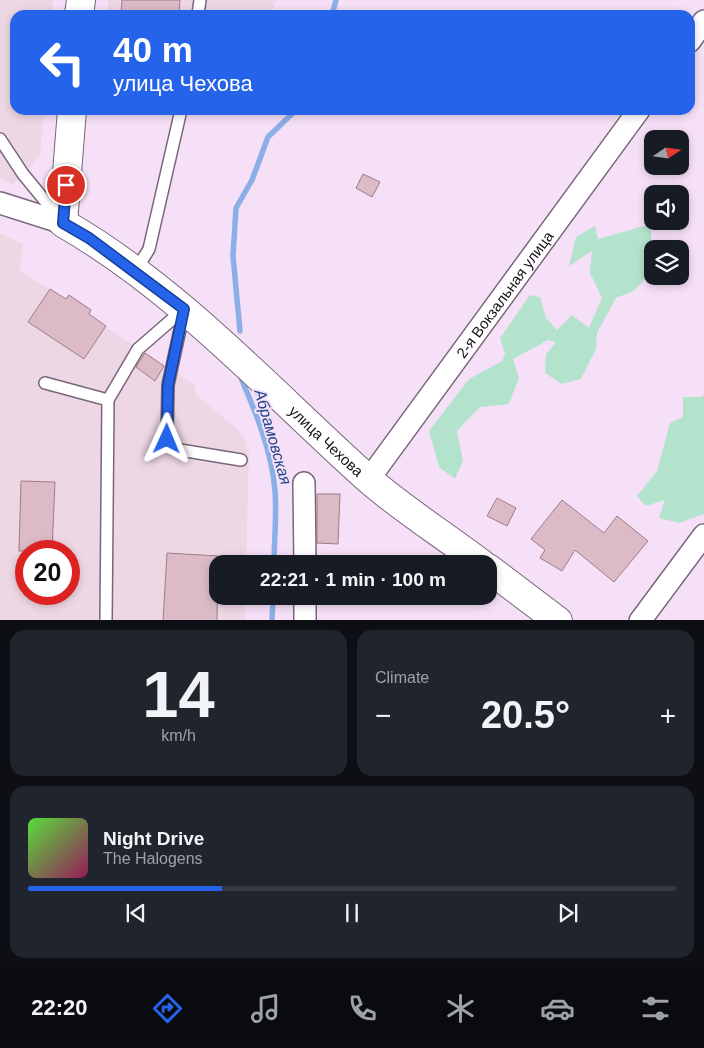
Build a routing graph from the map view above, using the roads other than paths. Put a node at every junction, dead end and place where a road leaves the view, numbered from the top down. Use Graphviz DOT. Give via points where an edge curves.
graph roads {
  1 [pos="704,22"];
  2 [pos="695,34"];
  3 [pos="72,115"];
  4 [pos="180,115"];
  5 [pos="635,115"];
  6 [pos="0,139"];
  7 [pos="0,203"];
  8 [pos="63,223"];
  9 [pos="135,272"];
  10 [pos="184,309"];
  11 [pos="45,383"];
  12 [pos="108,400"];
  13 [pos="241,460"];
  14 [pos="369,480"];
  15 [pos="304,483"];
  16 [pos="704,535"];
  17 [pos="305,555"];
  18 [pos="470,555"];
  19 [pos="497,575"];
  20 [pos="305,605"];
  21 [pos="106,620"];
  22 [pos="305,620"];
  23 [pos="558,620"];
  24 [pos="640,620"];
  1 -- 2 [label="street"];
  3 -- 8 [label="street"];
  4 -- 9 [label="lane" via="150,249"];
  5 -- 14 [label="street, 2-я Вокзальная улица"];
  6 -- 8 [label="lane" via="23,174"];
  7 -- 8 [label="street, улица Чехова"];
  8 -- 9 [label="street, улица Чехова"];
  9 -- 10 [label="street, улица Чехова"];
  10 -- 12 [label="lane" via="138,349"];
  10 -- 13 [label="lane" via="168,385 169,446"];
  10 -- 14 [label="street, улица Чехова"];
  11 -- 12 [label="lane"];
  12 -- 21 [label="lane"];
  14 -- 18 [label="street, улица Чехова"];
  15 -- 17 [label="street"];
  16 -- 24 [label="street"];
  19 -- 23 [label="street"];
  20 -- 22 [label="street"];
}
